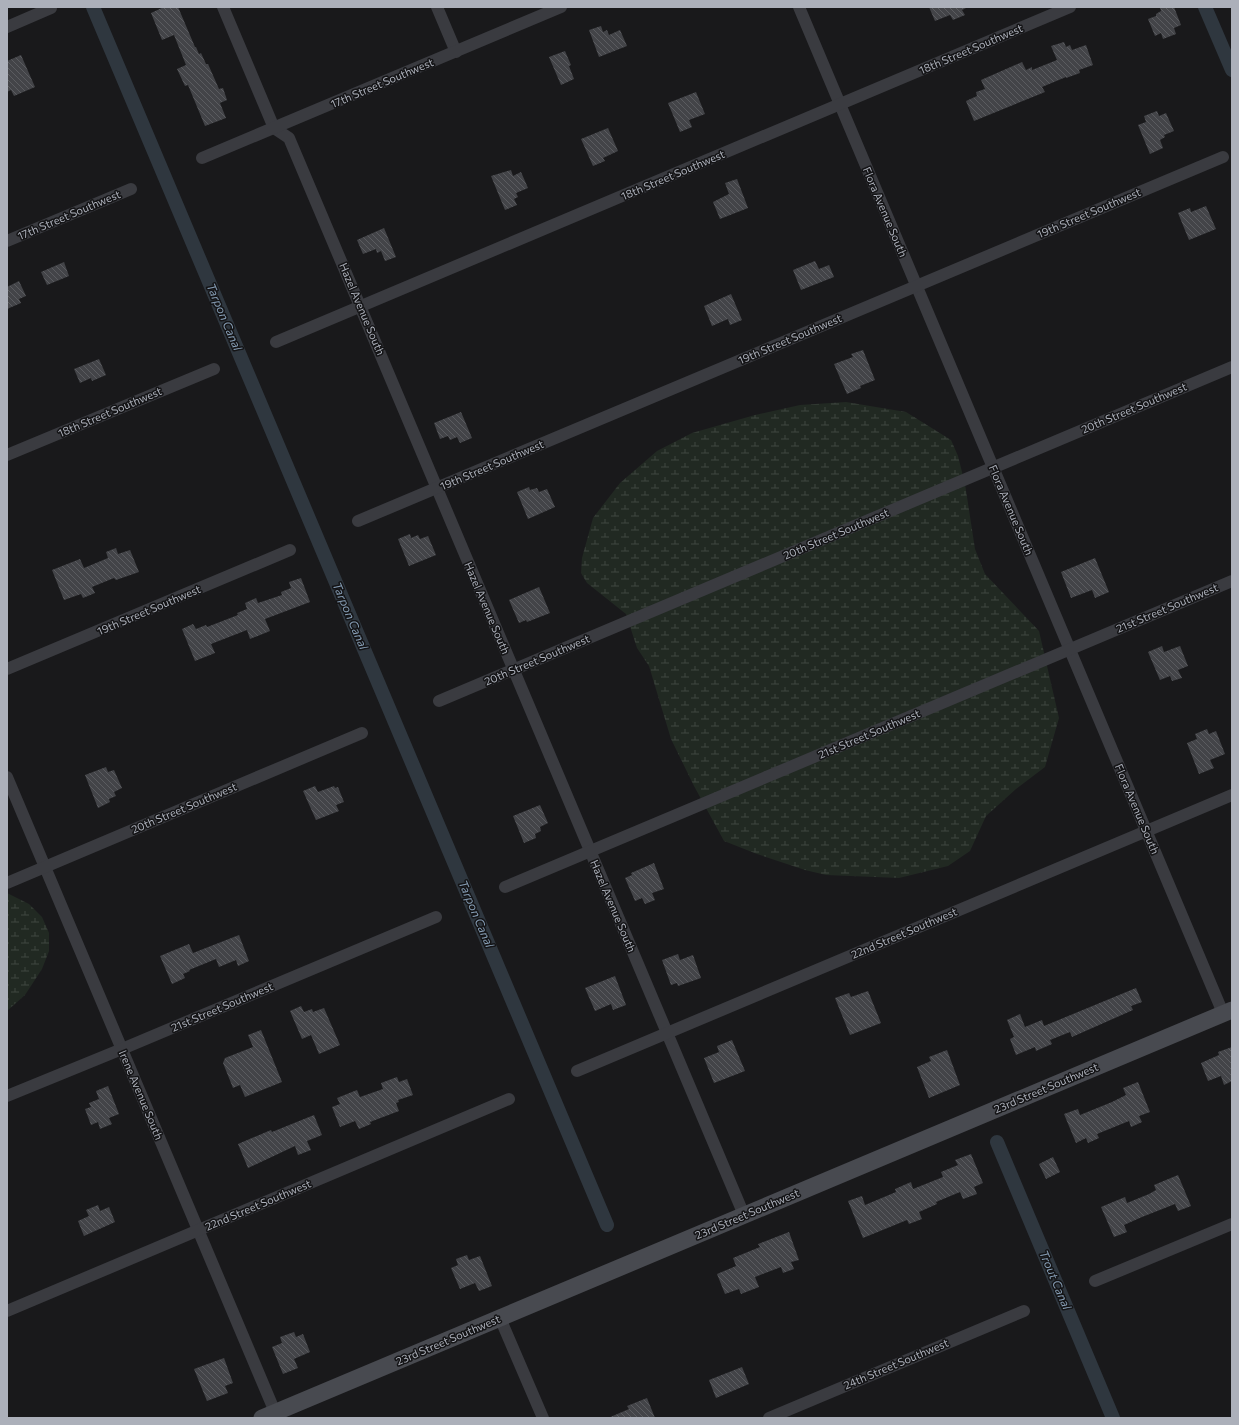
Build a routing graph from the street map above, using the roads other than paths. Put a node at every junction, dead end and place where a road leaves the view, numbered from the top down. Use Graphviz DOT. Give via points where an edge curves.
graph roads {
  1 [pos="223,7"];
  2 [pos="437,7"];
  3 [pos="561,7"];
  4 [pos="799,7"];
  5 [pos="1070,7"];
  6 [pos="51,8"];
  7 [pos="7,27"];
  8 [pos="456,52"];
  9 [pos="840,104"];
  10 [pos="274,128"];
  11 [pos="1223,157"];
  12 [pos="202,158"];
  13 [pos="131,189"];
  14 [pos="7,241"];
  15 [pos="917,286"];
  16 [pos="360,306"];
  17 [pos="276,342"];
  18 [pos="1232,367"];
  19 [pos="214,369"];
  20 [pos="7,455"];
  21 [pos="993,468"];
  22 [pos="437,488"];
  23 [pos="358,521"];
  24 [pos="290,550"];
  25 [pos="1232,581"];
  26 [pos="1070,650"];
  27 [pos="7,669"];
  28 [pos="514,670"];
  29 [pos="439,701"];
  30 [pos="362,733"];
  31 [pos="7,777"];
  32 [pos="1232,795"];
  33 [pos="1146,831"];
  34 [pos="590,852"];
  35 [pos="45,867"];
  36 [pos="7,883"];
  37 [pos="505,887"];
  38 [pos="436,917"];
  39 [pos="1227,1012"];
  40 [pos="666,1033"];
  41 [pos="122,1050"];
  42 [pos="577,1071"];
  43 [pos="7,1096"];
  44 [pos="509,1099"];
  45 [pos="744,1215"];
  46 [pos="1232,1224"];
  47 [pos="198,1231"];
  48 [pos="1095,1281"];
  49 [pos="7,1311"];
  50 [pos="1024,1311"];
  51 [pos="500,1318"];
  52 [pos="268,1415"];
  53 [pos="543,1418"];
  54 [pos="769,1418"];
  1 -- 10 [label="street"];
  2 -- 8 [label="street"];
  3 -- 8 [label="street, 17th Street Southwest"];
  4 -- 9 [label="street, Flora Avenue South"];
  5 -- 9 [label="street, 18th Street Southwest"];
  6 -- 7 [label="street"];
  8 -- 10 [label="street, 17th Street Southwest"];
  9 -- 15 [label="street, Flora Avenue South"];
  9 -- 16 [label="street, 18th Street Southwest"];
  10 -- 12 [label="street, 17th Street Southwest"];
  10 -- 16 [label="street, Hazel Avenue South" via="289,138"];
  11 -- 15 [label="street, 19th Street Southwest"];
  13 -- 14 [label="street, 17th Street Southwest"];
  15 -- 21 [label="street, Flora Avenue South"];
  15 -- 22 [label="street, 19th Street Southwest"];
  16 -- 17 [label="street, 18th Street Southwest"];
  16 -- 22 [label="street, Hazel Avenue South"];
  18 -- 21 [label="street, 20th Street Southwest"];
  19 -- 20 [label="street, 18th Street Southwest"];
  21 -- 26 [label="street, Flora Avenue South"];
  21 -- 28 [label="street, 20th Street Southwest"];
  22 -- 23 [label="street, 19th Street Southwest"];
  22 -- 28 [label="street, Hazel Avenue South"];
  24 -- 27 [label="street, 19th Street Southwest"];
  25 -- 26 [label="street, 21st Street Southwest"];
  26 -- 33 [label="street, Flora Avenue South"];
  26 -- 34 [label="street, 21st Street Southwest"];
  28 -- 29 [label="street, 20th Street Southwest"];
  28 -- 34 [label="street, Hazel Avenue South"];
  30 -- 35 [label="street, 20th Street Southwest"];
  31 -- 35 [label="street, Irene Avenue South"];
  32 -- 33 [label="street, 22nd Street Southwest"];
  33 -- 39 [label="street, Flora Avenue South"];
  33 -- 40 [label="street, 22nd Street Southwest"];
  34 -- 37 [label="street, 21st Street Southwest"];
  34 -- 40 [label="street, Hazel Avenue South"];
  35 -- 36 [label="street, 20th Street Southwest"];
  35 -- 41 [label="street, Irene Avenue South"];
  38 -- 41 [label="street, 21st Street Southwest"];
  39 -- 45 [label="street, 23rd Street Southwest"];
  40 -- 42 [label="street, 22nd Street Southwest"];
  40 -- 45 [label="street, Hazel Avenue South"];
  41 -- 43 [label="street, 21st Street Southwest"];
  41 -- 47 [label="street, Irene Avenue South"];
  44 -- 47 [label="street, 22nd Street Southwest"];
  45 -- 51 [label="street, 23rd Street Southwest"];
  46 -- 48 [label="street"];
  47 -- 49 [label="street, 22nd Street Southwest"];
  47 -- 52 [label="street, Irene Avenue South"];
  50 -- 54 [label="street, 24th Street Southwest"];
  51 -- 52 [label="street, 23rd Street Southwest"];
  51 -- 53 [label="street"];
}
